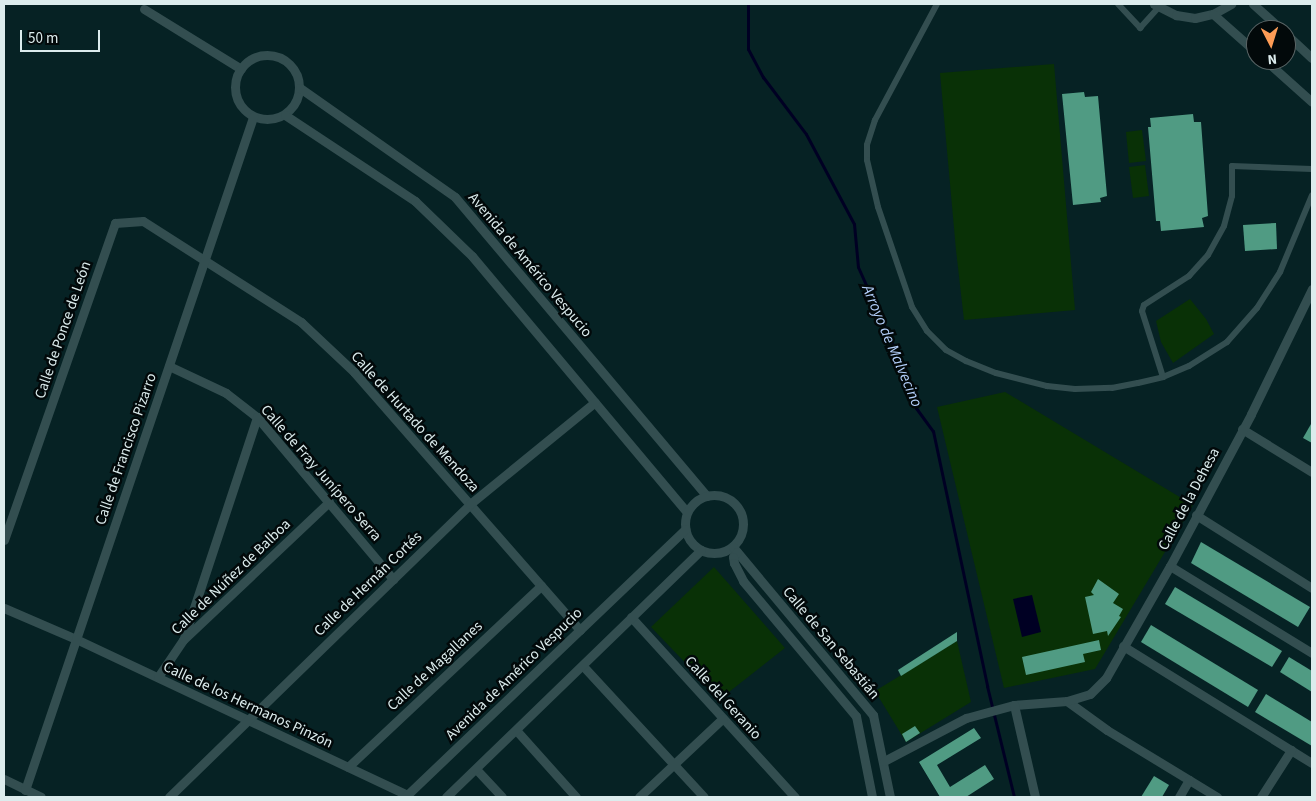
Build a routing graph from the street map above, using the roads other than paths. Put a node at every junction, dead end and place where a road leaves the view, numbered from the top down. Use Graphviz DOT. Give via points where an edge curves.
graph roads {
  1 [pos="937,4"];
  2 [pos="1118,4"];
  3 [pos="1232,4"];
  4 [pos="1253,4"];
  5 [pos="1156,6"];
  6 [pos="144,9"];
  7 [pos="1213,14"];
  8 [pos="1271,20"];
  9 [pos="1246,43"];
  10 [pos="1296,43"];
  11 [pos="1312,58"];
  12 [pos="241,69"];
  13 [pos="1276,70"];
  14 [pos="300,88"];
  15 [pos="1312,102"];
  16 [pos="285,115"];
  17 [pos="253,117"];
  18 [pos="1312,169"];
  19 [pos="1312,194"];
  20 [pos="205,259"];
  21 [pos="1312,289"];
  22 [pos="169,366"];
  23 [pos="1163,377"];
  24 [pos="595,402"];
  25 [pos="256,417"];
  26 [pos="1242,429"];
  27 [pos="1312,472"];
  28 [pos="707,496"];
  29 [pos="329,502"];
  30 [pos="470,504"];
  31 [pos="687,512"];
  32 [pos="1196,515"];
  33 [pos="685,529"];
  34 [pos="4,540"];
  35 [pos="735,549"];
  36 [pos="701,550"];
  37 [pos="1170,566"];
  38 [pos="393,579"];
  39 [pos="541,586"];
  40 [pos="1312,588"];
  41 [pos="4,608"];
  42 [pos="631,618"];
  43 [pos="580,630"];
  44 [pos="76,639"];
  45 [pos="183,640"];
  46 [pos="1123,646"];
  47 [pos="1312,653"];
  48 [pos="583,666"];
  49 [pos="158,677"];
  50 [pos="1068,701"];
  51 [pos="1014,705"];
  52 [pos="723,718"];
  53 [pos="248,720"];
  54 [pos="516,730"];
  55 [pos="1291,750"];
  56 [pos="884,761"];
  57 [pos="1312,763"];
  58 [pos="673,764"];
  59 [pos="348,767"];
  60 [pos="476,769"];
  61 [pos="4,779"];
  62 [pos="1189,780"];
  63 [pos="25,790"];
  64 [pos="406,796"];
  65 [pos="42,797"];
  66 [pos="169,797"];
  67 [pos="446,797"];
  68 [pos="502,797"];
  69 [pos="576,797"];
  70 [pos="640,797"];
  71 [pos="704,797"];
  72 [pos="795,797"];
  73 [pos="872,797"];
  74 [pos="890,797"];
  75 [pos="1034,797"];
  76 [pos="1179,797"];
  77 [pos="1217,797"];
  78 [pos="1262,797"];
  1 -- 23 [label="street" via="875,120 867,145 867,160 878,206 912,307 927,331 946,350 996,373 1047,386 1075,389 1112,388"];
  2 -- 5 [label="street" via="1140,28"];
  3 -- 7 [label="street"];
  4 -- 8 [label="street"];
  5 -- 7 [label="street" via="1176,15 1195,18"];
  6 -- 12 [label="street"];
  7 -- 9 [label="street"];
  10 -- 11 [label="street"];
  12 -- 14 [label="street" via="257,57 277,56 294,68"];
  12 -- 17 [label="street" via="236,79 236,96 244,110"];
  13 -- 15 [label="street"];
  14 -- 16 [label="street" via="296,102"];
  14 -- 28 [label="street, Avenida de Américo Vespucio" via="455,197"];
  16 -- 17 [label="street" via="269,120"];
  16 -- 24 [label="street" via="415,201 472,256"];
  17 -- 20 [label="street, Calle de Francisco Pizarro"];
  18 -- 23 [label="street" via="1232,166 1232,196 1224,226 1208,255 1189,276 1144,305 1142,311"];
  19 -- 23 [label="street" via="1280,272 1246,322 1227,342 1189,366"];
  20 -- 22 [label="street, Calle de Francisco Pizarro"];
  20 -- 30 [label="street, Calle de Hurtado de Mendoza" via="300,322 354,372"];
  20 -- 34 [label="street, Calle de Ponce de León" via="143,221 115,223"];
  21 -- 26 [label="street, Calle de la Dehesa"];
  22 -- 25 [label="street, Calle de Fray Junípero Serra" via="226,393"];
  22 -- 44 [label="street, Calle de Francisco Pizarro"];
  24 -- 30 [label="street, Calle de Hernán Cortés"];
  24 -- 31 [label="street"];
  25 -- 29 [label="street, Calle de Fray Junípero Serra"];
  25 -- 45 [label="street"];
  26 -- 27 [label="street"];
  26 -- 32 [label="street, Calle de la Dehesa"];
  28 -- 31 [label="street" via="692,504"];
  28 -- 35 [label="street" via="724,496 738,507 743,523"];
  29 -- 38 [label="street, Calle de Fray Junípero Serra"];
  29 -- 45 [label="street, Calle de Núñez de Balboa"];
  30 -- 38 [label="street, Calle de Hernán Cortés"];
  30 -- 39 [label="street, Calle de Hurtado de Mendoza"];
  31 -- 33 [label="street"];
  32 -- 37 [label="street, Calle de la Dehesa"];
  32 -- 40 [label="street"];
  33 -- 36 [label="street" via="690,541"];
  33 -- 43 [label="street, Avenida de Américo Vespucio"];
  35 -- 36 [label="street" via="717,553"];
  35 -- 56 [label="street, Calle de San Sebastián" via="873,715"];
  35 -- 73 [label="street" via="734,563 743,581 856,716"];
  36 -- 42 [label="street"];
  37 -- 46 [label="street, Calle de la Dehesa"];
  37 -- 47 [label="street"];
  38 -- 53 [label="street, Calle de Hernán Cortés"];
  39 -- 43 [label="street, Calle de Hurtado de Mendoza"];
  39 -- 59 [label="street, Calle de Magallanes"];
  41 -- 44 [label="street"];
  42 -- 48 [label="street"];
  42 -- 52 [label="street, Calle del Geranio"];
  43 -- 64 [label="street, Avenida de Américo Vespucio"];
  44 -- 49 [label="street, Calle de los Hermanos Pinzón"];
  44 -- 63 [label="street, Calle de Francisco Pizarro"];
  45 -- 49 [label="street, Calle de Núñez de Balboa"];
  46 -- 50 [label="street, Calle de la Dehesa" via="1106,678 1090,694"];
  46 -- 55 [label="street"];
  48 -- 54 [label="street"];
  48 -- 58 [label="street"];
  49 -- 53 [label="street, Calle de los Hermanos Pinzón"];
  50 -- 51 [label="street, Calle de la Dehesa"];
  50 -- 62 [label="street" via="1107,730"];
  51 -- 56 [label="street, Calle de la Dehesa" via="966,718"];
  51 -- 75 [label="street"];
  52 -- 58 [label="street"];
  52 -- 72 [label="street, Calle del Geranio"];
  53 -- 59 [label="street, Calle de los Hermanos Pinzón"];
  53 -- 66 [label="street, Calle de Hernán Cortés"];
  54 -- 60 [label="street"];
  54 -- 69 [label="street"];
  55 -- 57 [label="street"];
  55 -- 78 [label="street"];
  56 -- 74 [label="street, Calle de San Sebastián"];
  58 -- 70 [label="street"];
  58 -- 71 [label="street"];
  59 -- 64 [label="street, Calle de los Hermanos Pinzón"];
  60 -- 67 [label="street"];
  60 -- 68 [label="street"];
  61 -- 63 [label="street"];
  62 -- 76 [label="street"];
  62 -- 77 [label="street"];
  63 -- 65 [label="street"];
}
